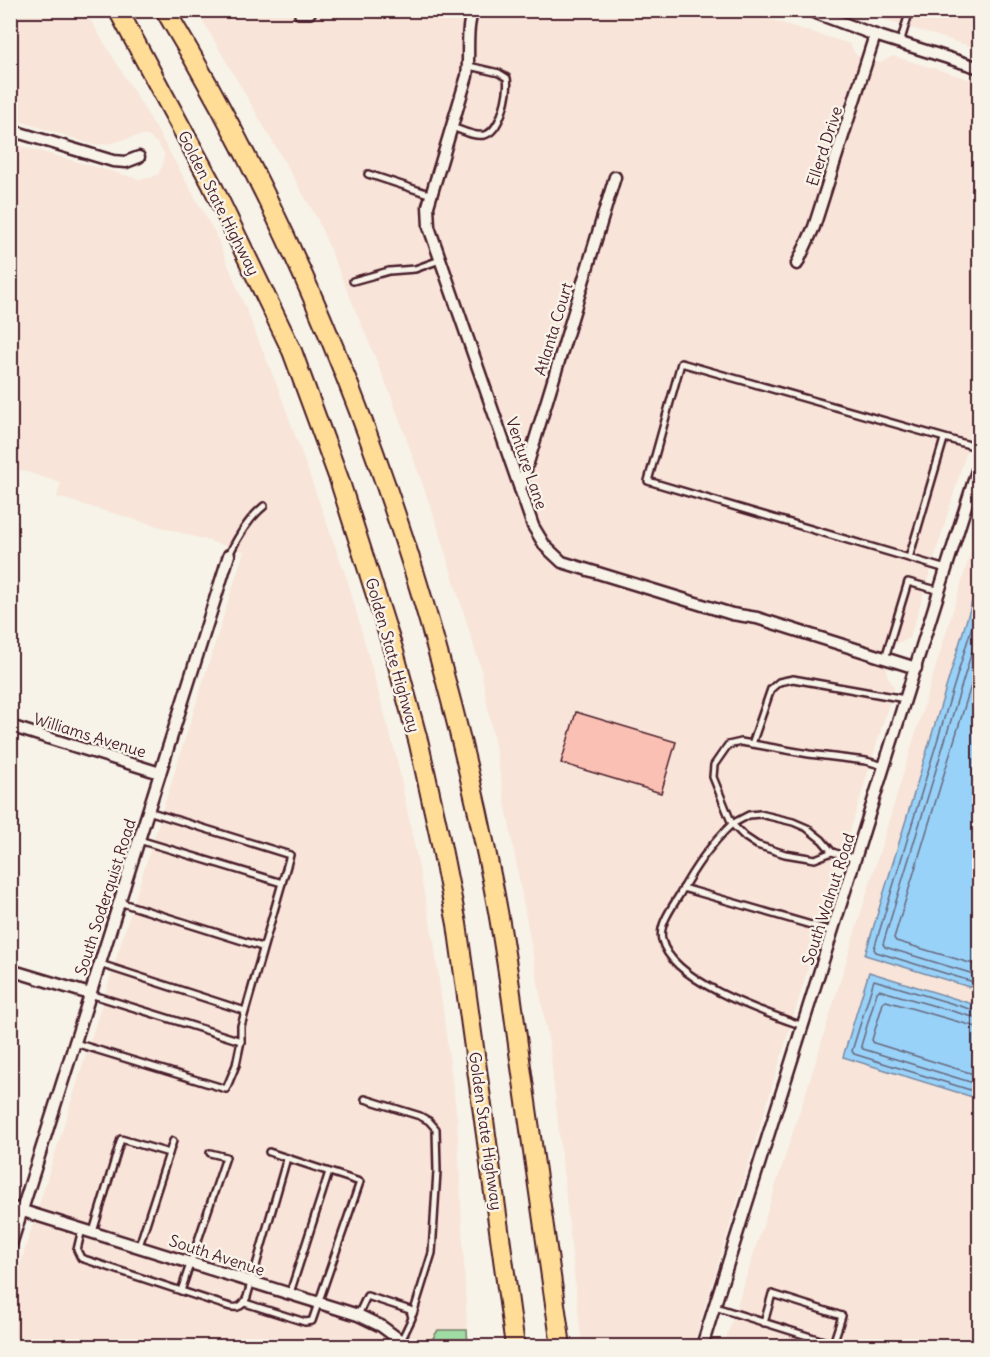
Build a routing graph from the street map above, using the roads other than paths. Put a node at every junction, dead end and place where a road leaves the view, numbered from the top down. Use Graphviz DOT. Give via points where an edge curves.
graph roads {
  1 [pos="118,10"];
  2 [pos="165,10"];
  3 [pos="314,10"];
  4 [pos="473,10"];
  5 [pos="807,10"];
  6 [pos="909,11"];
  7 [pos="298,15"];
  8 [pos="875,35"];
  9 [pos="900,43"];
  10 [pos="469,66"];
  11 [pos="980,68"];
  12 [pos="452,126"];
  13 [pos="10,129"];
  14 [pos="139,157"];
  15 [pos="368,174"];
  16 [pos="615,177"];
  17 [pos="432,195"];
  18 [pos="440,260"];
  19 [pos="797,264"];
  20 [pos="353,281"];
  21 [pos="944,439"];
  22 [pos="980,448"];
  23 [pos="980,461"];
  24 [pos="520,489"];
  25 [pos="264,506"];
  26 [pos="229,555"];
  27 [pos="909,558"];
  28 [pos="946,568"];
  29 [pos="940,591"];
  30 [pos="885,658"];
  31 [pos="916,668"];
  32 [pos="906,700"];
  33 [pos="10,726"];
  34 [pos="752,744"];
  35 [pos="885,766"];
  36 [pos="160,773"];
  37 [pos="148,811"];
  38 [pos="732,824"];
  39 [pos="139,840"];
  40 [pos="832,852"];
  41 [pos="856,859"];
  42 [pos="282,884"];
  43 [pos="683,888"];
  44 [pos="119,902"];
  45 [pos="833,931"];
  46 [pos="262,947"];
  47 [pos="100,964"];
  48 [pos="10,970"];
  49 [pos="90,994"];
  50 [pos="245,1011"];
  51 [pos="803,1026"];
  52 [pos="241,1041"];
  53 [pos="75,1043"];
  54 [pos="365,1099"];
  55 [pos="173,1141"];
  56 [pos="269,1152"];
  57 [pos="169,1153"];
  58 [pos="210,1153"];
  59 [pos="287,1158"];
  60 [pos="329,1172"];
  61 [pos="10,1207"];
  62 [pos="22,1211"];
  63 [pos="88,1231"];
  64 [pos="138,1246"];
  65 [pos="10,1248"];
  66 [pos="192,1263"];
  67 [pos="251,1281"];
  68 [pos="181,1292"];
  69 [pos="290,1294"];
  70 [pos="245,1303"];
  71 [pos="320,1303"];
  72 [pos="715,1308"];
  73 [pos="413,1314"];
  74 [pos="358,1315"];
  75 [pos="764,1323"];
  76 [pos="404,1344"];
  77 [pos="514,1347"];
  78 [pos="561,1347"];
  79 [pos="702,1347"];
  1 -- 77 [label="highway, Golden State Highway" via="211,183 292,351 339,479 395,655 419,744 457,924"];
  2 -- 78 [label="highway" via="267,199 326,328 377,460 422,594 454,708 490,869"];
  3 -- 7 [label="lane" via="311,15"];
  4 -- 10 [label="street, Venture Lane" via="468,33"];
  5 -- 8 [label="street"];
  6 -- 9 [label="lane"];
  8 -- 9 [label="street"];
  8 -- 19 [label="street, Ellerd Drive" via="814,227"];
  9 -- 11 [label="street"];
  10 -- 12 [label="street, Venture Lane"];
  10 -- 12 [label="lane" via="507,78 509,87 499,123 486,135"];
  12 -- 17 [label="street, Venture Lane"];
  13 -- 14 [label="street" via="109,160 126,162"];
  15 -- 17 [label="lane"];
  16 -- 24 [label="street, Atlanta Court"];
  17 -- 18 [label="street, Venture Lane" via="429,227"];
  18 -- 20 [label="lane"];
  18 -- 24 [label="street, Venture Lane"];
  21 -- 22 [label="lane"];
  21 -- 27 [label="lane"];
  21 -- 27 [label="lane" via="681,363 648,481"];
  23 -- 28 [label="street, South Walnut Road"];
  24 -- 30 [label="street, Venture Lane" via="533,526 545,546 562,562"];
  25 -- 26 [label="lane" via="243,529"];
  26 -- 36 [label="street, South Soderquist Road"];
  27 -- 28 [label="lane"];
  28 -- 29 [label="street, South Walnut Road"];
  29 -- 30 [label="lane" via="908,582"];
  29 -- 31 [label="street, South Walnut Road"];
  30 -- 31 [label="street, Venture Lane"];
  31 -- 32 [label="street, South Walnut Road"];
  32 -- 34 [label="lane" via="793,679 779,682 771,689"];
  32 -- 35 [label="street, South Walnut Road"];
  33 -- 36 [label="street, Williams Avenue"];
  34 -- 35 [label="lane"];
  34 -- 38 [label="lane" via="728,745 714,765 713,777"];
  35 -- 41 [label="street, South Walnut Road"];
  36 -- 37 [label="street, South Soderquist Road"];
  37 -- 39 [label="street, South Soderquist Road"];
  37 -- 42 [label="lane" via="290,855"];
  38 -- 40 [label="lane" via="757,845 785,854 815,859"];
  38 -- 40 [label="lane" via="748,815 760,814 793,822 807,828"];
  38 -- 43 [label="lane"];
  39 -- 42 [label="lane"];
  39 -- 44 [label="street, South Soderquist Road"];
  40 -- 41 [label="lane"];
  41 -- 45 [label="street, South Walnut Road"];
  42 -- 46 [label="lane"];
  43 -- 45 [label="lane"];
  43 -- 51 [label="lane" via="663,924 661,939 681,969 740,1003"];
  44 -- 46 [label="lane"];
  44 -- 47 [label="street, South Soderquist Road"];
  45 -- 51 [label="street, South Walnut Road"];
  46 -- 50 [label="lane"];
  47 -- 49 [label="street, South Soderquist Road"];
  47 -- 50 [label="lane"];
  48 -- 49 [label="street"];
  49 -- 52 [label="lane"];
  49 -- 53 [label="street, South Soderquist Road"];
  50 -- 52 [label="lane"];
  51 -- 72 [label="street, South Walnut Road"];
  52 -- 53 [label="lane" via="225,1089"];
  53 -- 62 [label="street, South Soderquist Road"];
  54 -- 73 [label="lane" via="420,1116 436,1129 432,1253"];
  55 -- 57 [label="lane"];
  56 -- 59 [label="lane"];
  57 -- 63 [label="lane" via="121,1139"];
  57 -- 64 [label="lane"];
  58 -- 66 [label="lane" via="226,1157"];
  59 -- 60 [label="lane"];
  59 -- 67 [label="lane"];
  60 -- 69 [label="lane"];
  60 -- 71 [label="lane" via="360,1182"];
  61 -- 62 [label="street, South Avenue"];
  62 -- 63 [label="street, South Avenue"];
  62 -- 65 [label="street, South Soderquist Road"];
  63 -- 64 [label="street, South Avenue"];
  63 -- 68 [label="lane" via="77,1250 81,1258"];
  64 -- 66 [label="street, South Avenue"];
  66 -- 67 [label="street, South Avenue"];
  66 -- 68 [label="lane"];
  67 -- 69 [label="street, South Avenue"];
  67 -- 70 [label="lane"];
  68 -- 70 [label="lane" via="231,1308"];
  69 -- 71 [label="street, South Avenue"];
  70 -- 71 [label="lane" via="305,1322 312,1320"];
  71 -- 74 [label="street, South Avenue"];
  72 -- 75 [label="lane"];
  72 -- 79 [label="street, South Walnut Road"];
  73 -- 74 [label="lane" via="407,1308 367,1296"];
  73 -- 76 [label="lane"];
  74 -- 76 [label="street, South Avenue"];
  75 -- 75 [label="lane" via="833,1344 842,1316 772,1294"];
}
